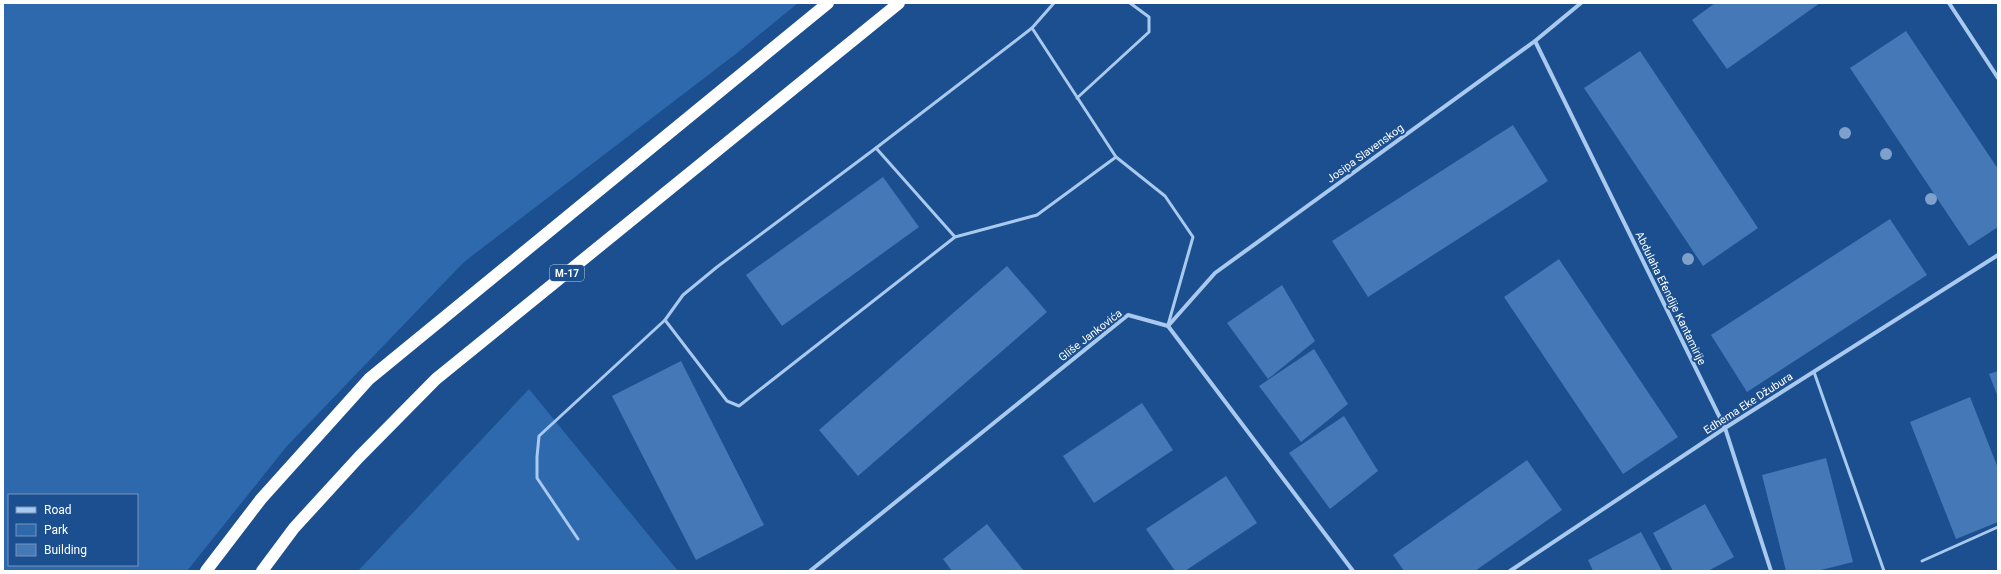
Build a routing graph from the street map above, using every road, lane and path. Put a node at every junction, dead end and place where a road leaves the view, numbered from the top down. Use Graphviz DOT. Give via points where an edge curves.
graph roads {
  1 [pos="828,3"];
  2 [pos="899,3"];
  3 [pos="1054,3"];
  4 [pos="1130,3"];
  5 [pos="1581,3"];
  6 [pos="1949,3"];
  7 [pos="1032,28"];
  8 [pos="1534,41"];
  9 [pos="1998,78"];
  10 [pos="1078,98"];
  11 [pos="876,148"];
  12 [pos="1116,156"];
  13 [pos="955,237"];
  14 [pos="1998,255"];
  15 [pos="665,320"];
  16 [pos="1168,326"];
  17 [pos="1814,372"];
  18 [pos="1725,428"];
  19 [pos="1998,528"];
  20 [pos="578,539"];
  21 [pos="1922,562"];
  22 [pos="206,571"];
  23 [pos="262,571"];
  24 [pos="810,571"];
  25 [pos="1353,571"];
  26 [pos="1510,571"];
  27 [pos="1771,571"];
  28 [pos="1884,571"];
  1 -- 22 [label="highway" via="369,379 261,499"];
  2 -- 23 [label="highway, M-17" via="436,379 294,528"];
  3 -- 7 [label="lane"];
  4 -- 10 [label="lane" via="1149,18 1149,32"];
  5 -- 8 [label="street, Josipa Slavenskog"];
  6 -- 9 [label="street"];
  7 -- 10 [label="lane"];
  7 -- 11 [label="lane"];
  8 -- 16 [label="street, Josipa Slavenskog" via="1215,273"];
  8 -- 18 [label="street, Abdulaha Efendije Kantamirije"];
  10 -- 12 [label="lane"];
  11 -- 13 [label="lane"];
  11 -- 15 [label="lane" via="717,267 683,295"];
  12 -- 13 [label="lane" via="1037,215"];
  12 -- 16 [label="lane" via="1165,196 1193,237"];
  13 -- 15 [label="lane" via="739,406 727,401"];
  14 -- 17 [label="street, Edhema Eke Džubura"];
  15 -- 20 [label="lane" via="539,436 537,478"];
  16 -- 24 [label="street, Gliše Jankovića" via="1128,315"];
  16 -- 25 [label="street"];
  17 -- 18 [label="street, Edhema Eke Džubura"];
  17 -- 28 [label="lane"];
  18 -- 26 [label="street, Edhema Eke Džubura"];
  18 -- 27 [label="street, Abdulaha Efendije Kantamirije"];
  19 -- 21 [label="lane"];
}
